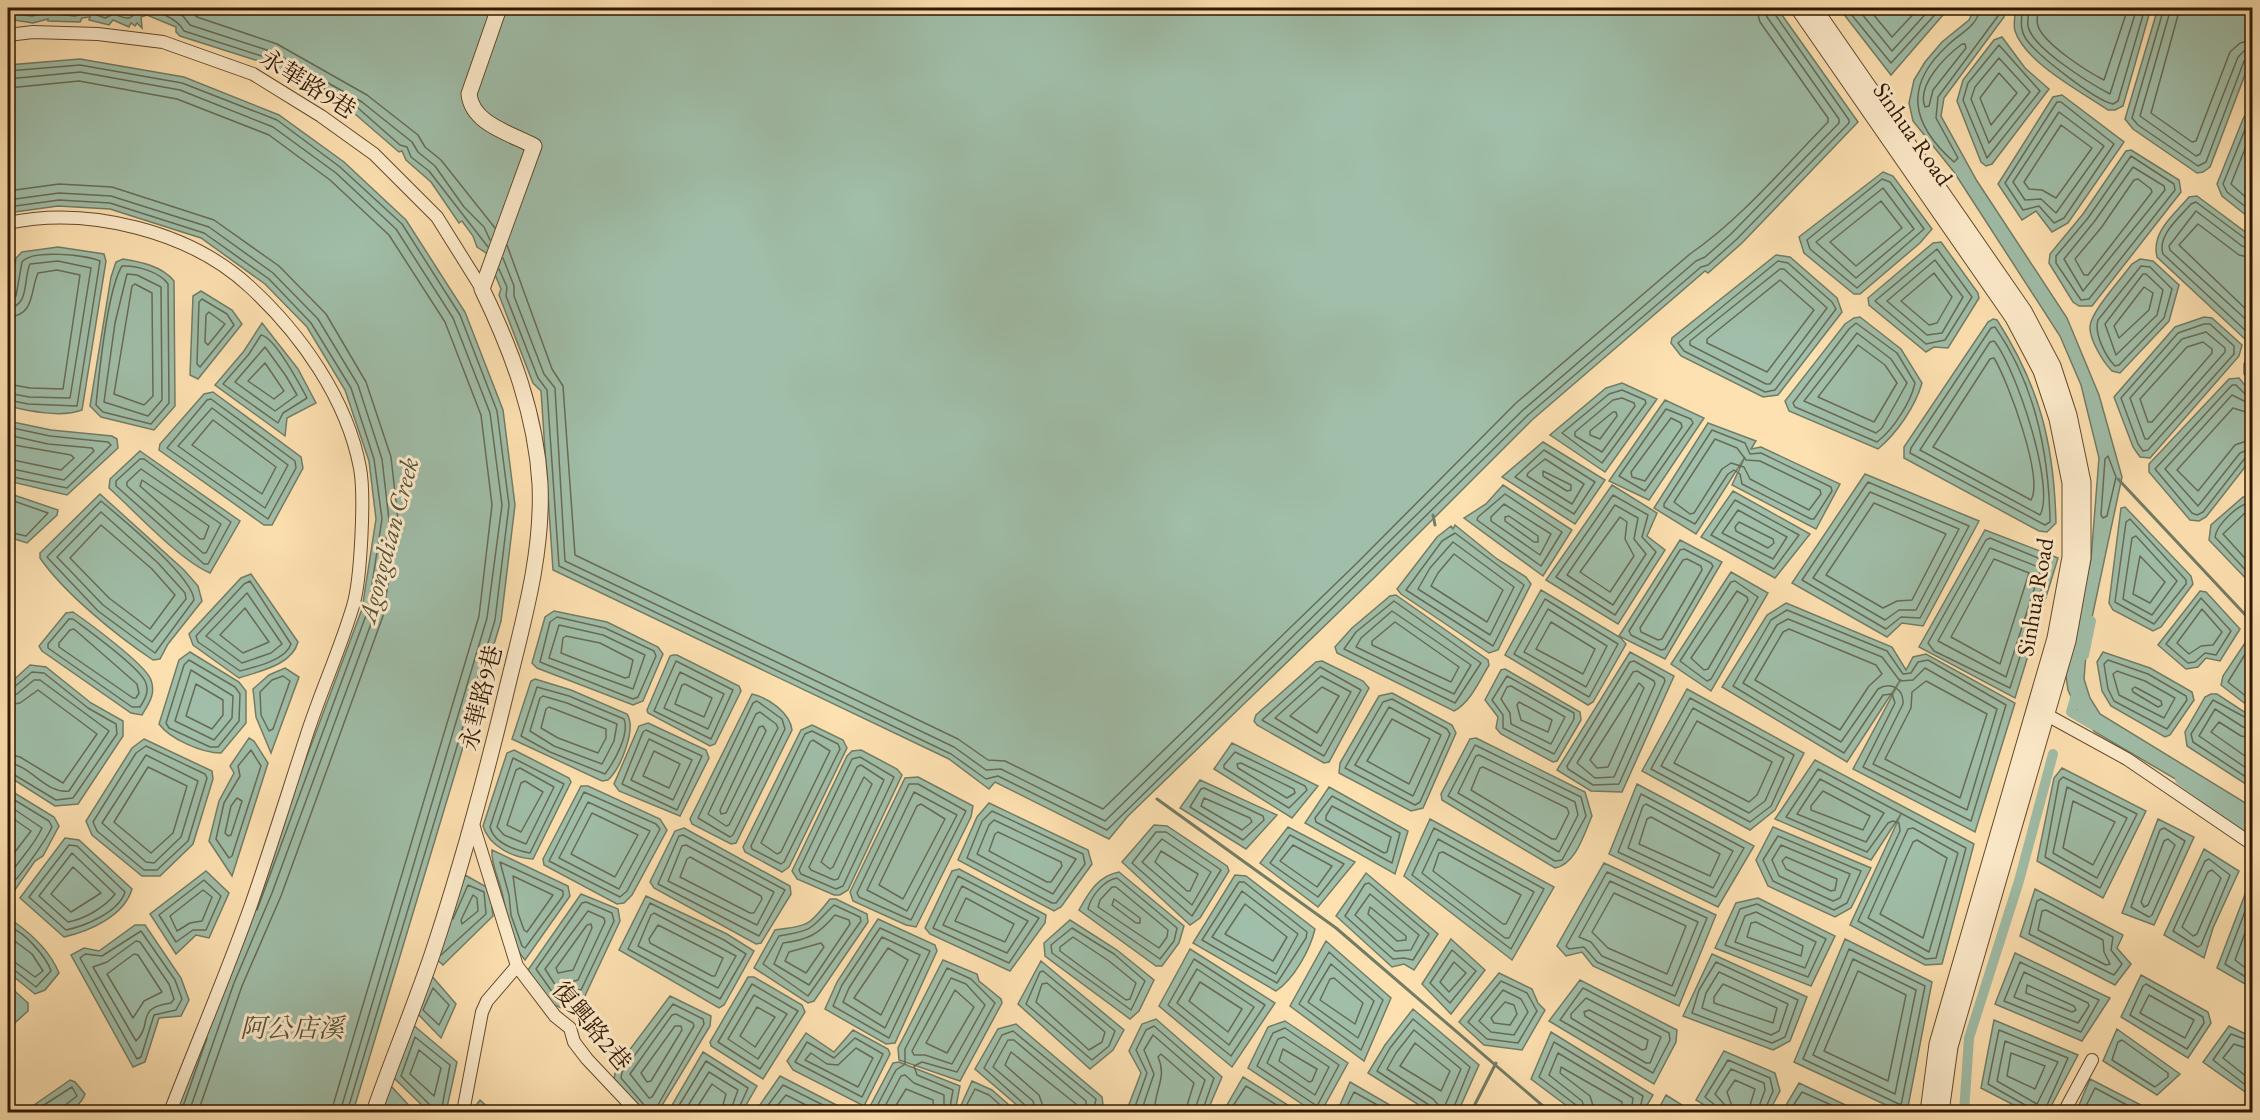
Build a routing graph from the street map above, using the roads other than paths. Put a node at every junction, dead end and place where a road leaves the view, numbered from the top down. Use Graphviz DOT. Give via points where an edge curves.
graph roads {
  1 [pos="499,8"];
  2 [pos="1798,8"];
  3 [pos="1814,8"];
  4 [pos="8,35"];
  5 [pos="8,223"];
  6 [pos="482,289"];
  7 [pos="2047,715"];
  8 [pos="472,820"];
  9 [pos="2253,844"];
  10 [pos="517,966"];
  11 [pos="2092,1060"];
  12 [pos="170,1113"];
  13 [pos="374,1113"];
  14 [pos="463,1113"];
  15 [pos="637,1113"];
  16 [pos="1928,1113"];
  17 [pos="1941,1113"];
  18 [pos="2064,1113"];
  1 -- 6 [label="street" via="474,74 470,107 480,118 534,146"];
  2 -- 16 [label="street, Sinhua Road" via="2013,318 2041,371 2057,419 2070,483 2070,557 2055,638 1937,1044"];
  3 -- 7 [label="street, Sinhua Road" via="2024,311 2056,376 2069,415 2083,482 2083,558 2068,641"];
  4 -- 6 [label="street, 永華路9巷" via="98,34 163,42 253,74 374,154 437,217"];
  5 -- 12 [label="street" via="90,218 172,238 231,270 274,310 309,355 345,419 360,470 361,532 354,604 319,696 251,904"];
  6 -- 8 [label="street, 永華路9巷" via="519,375 540,484 537,563"];
  7 -- 9 [label="street" via="2127,759"];
  7 -- 17 [label="street, Sinhua Road" via="1950,1047"];
  8 -- 10 [label="street, 復興路2巷"];
  8 -- 13 [label="street, 永華路9巷" via="432,955"];
  10 -- 14 [label="street" via="482,1012"];
  10 -- 15 [label="street, 復興路2巷" via="570,1028 574,1042 587,1059"];
  11 -- 18 [label="street"];
}
